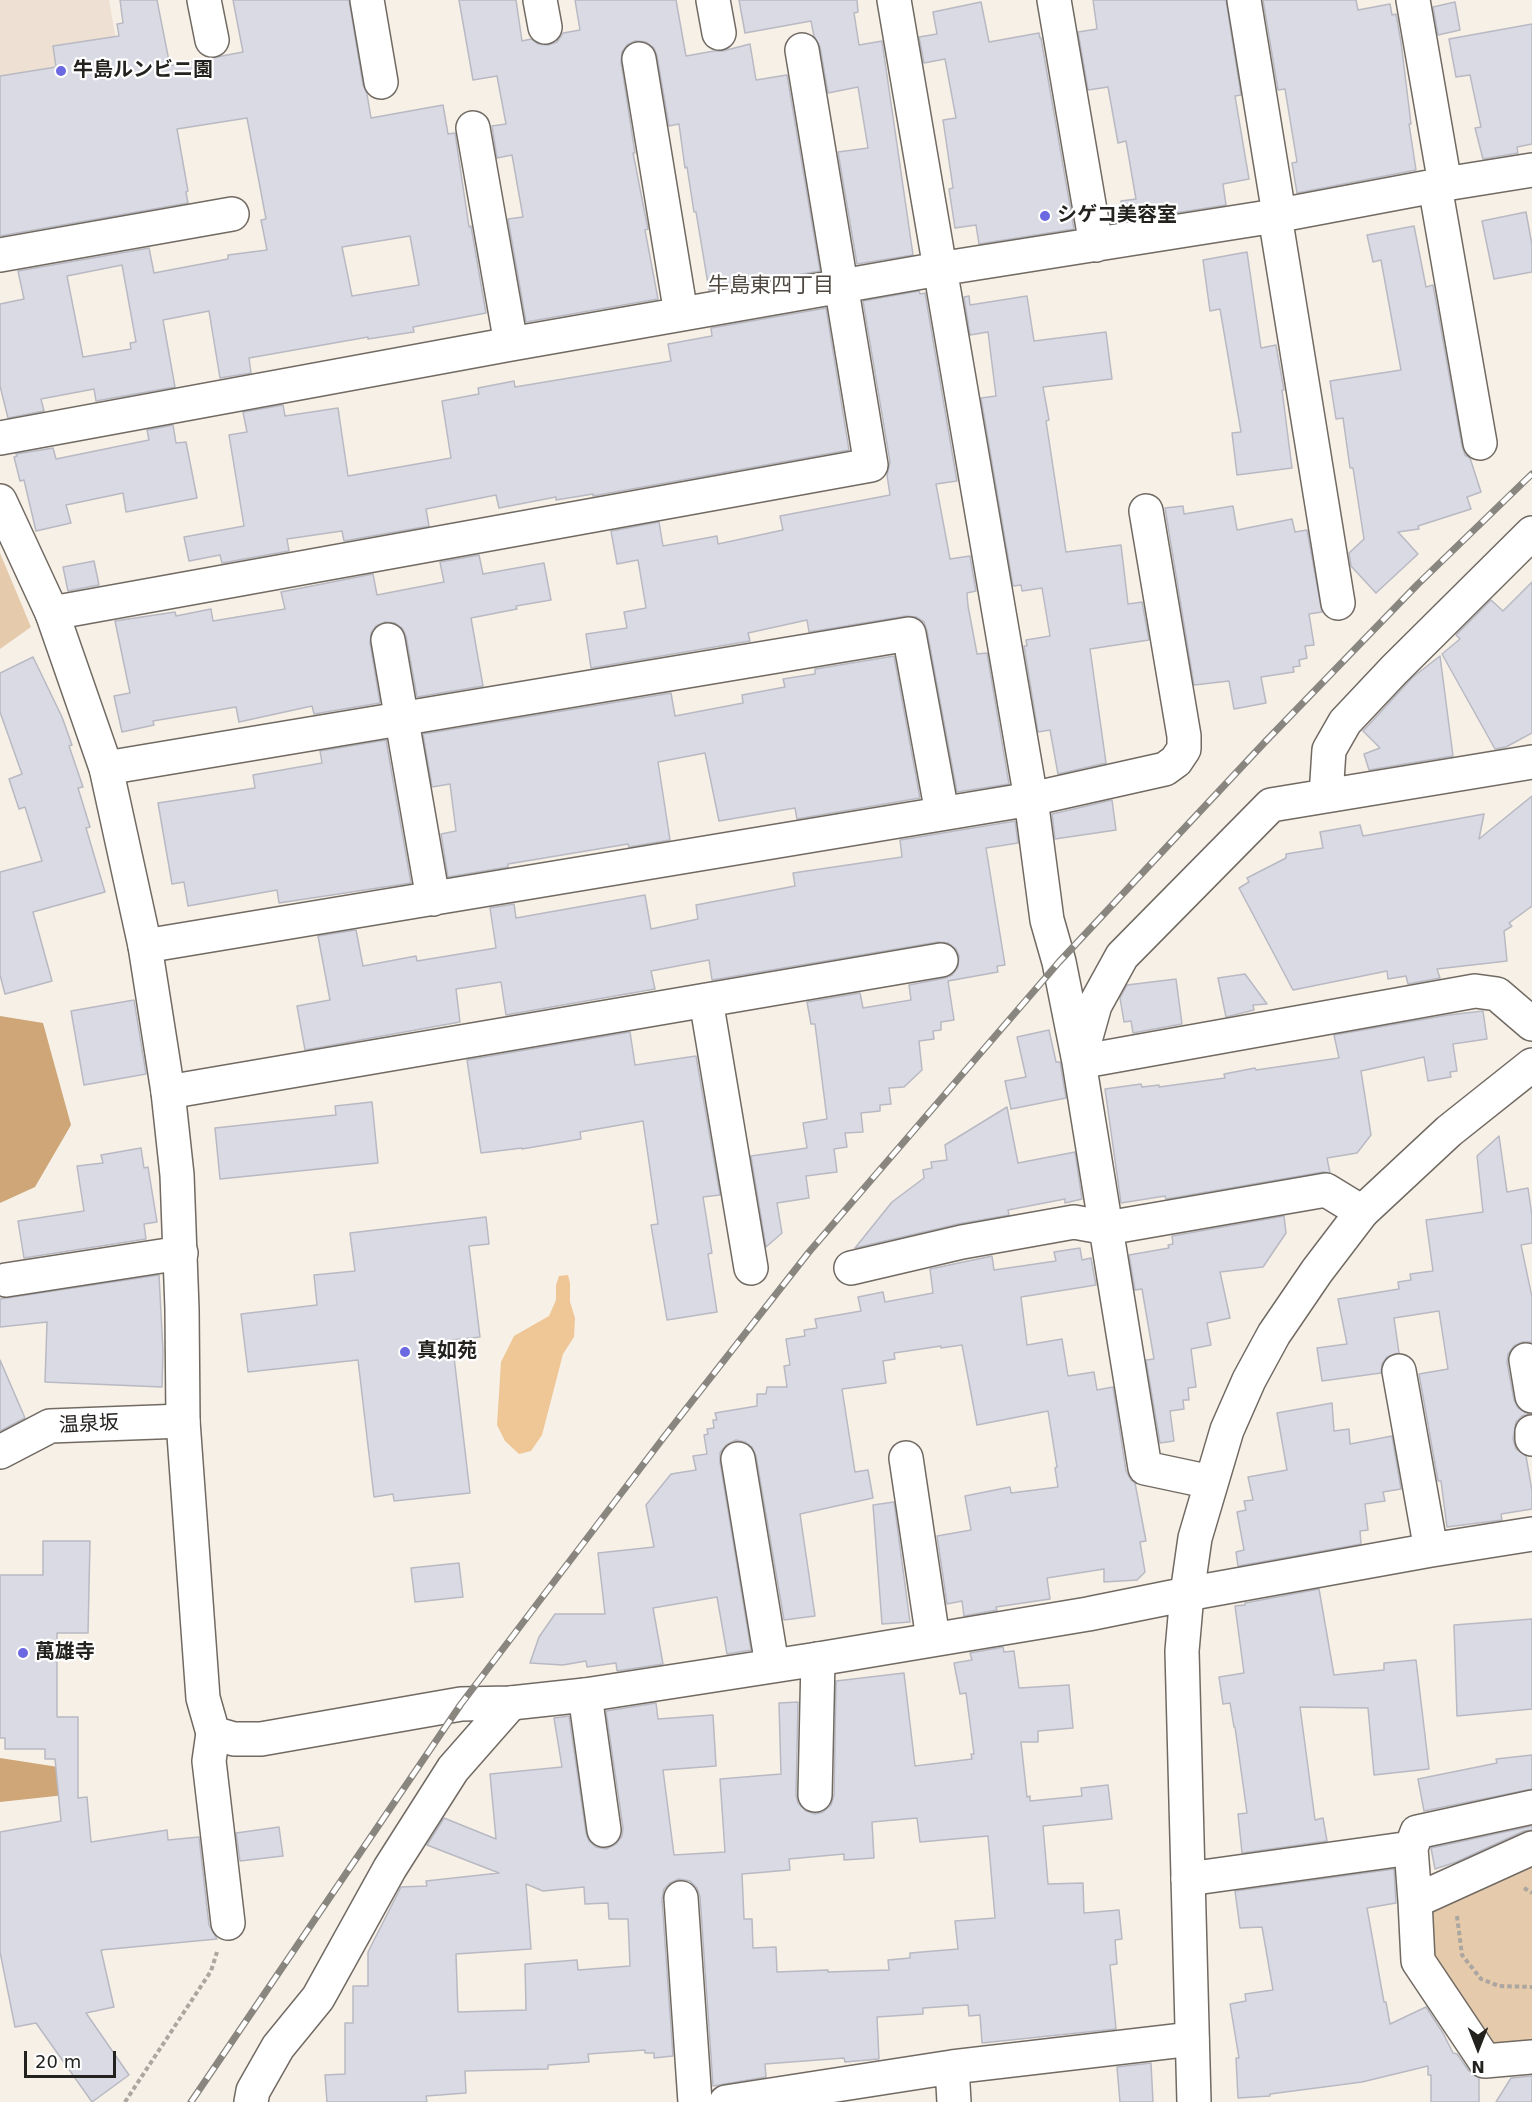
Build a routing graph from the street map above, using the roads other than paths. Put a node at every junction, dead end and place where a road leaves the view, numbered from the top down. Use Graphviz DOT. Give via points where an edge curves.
graph roads {
  1 [pos="204,0"];
  2 [pos="367,0"];
  3 [pos="712,0"];
  4 [pos="894,0"];
  5 [pos="1054,0"];
  6 [pos="1244,0"];
  7 [pos="1413,0"];
  8 [pos="718,33"];
  9 [pos="212,40"];
  10 [pos="802,50"];
  11 [pos="639,59"];
  12 [pos="381,82"];
  13 [pos="473,128"];
  14 [pos="1532,170"];
  15 [pos="1440,185"];
  16 [pos="232,214"];
  17 [pos="1277,215"];
  18 [pos="1096,245"];
  19 [pos="0,255"];
  20 [pos="939,269"];
  21 [pos="841,287"];
  22 [pos="681,314"];
  23 [pos="511,344"];
  24 [pos="0,438"];
  25 [pos="1480,443"];
  26 [pos="0,501"];
  27 [pos="1146,511"];
  28 [pos="1532,533"];
  29 [pos="1338,603"];
  30 [pos="52,613"];
  31 [pos="388,640"];
  32 [pos="403,719"];
  33 [pos="1531,764"];
  34 [pos="106,768"];
  35 [pos="1326,796"];
  36 [pos="1031,799"];
  37 [pos="942,813"];
  38 [pos="433,899"];
  39 [pos="145,946"];
  40 [pos="941,960"];
  41 [pos="706,1000"];
  42 [pos="1532,1024"];
  43 [pos="1079,1062"];
  44 [pos="1532,1065"];
  45 [pos="168,1092"];
  46 [pos="1362,1212"];
  47 [pos="1107,1228"];
  48 [pos="181,1254"];
  49 [pos="751,1268"];
  50 [pos="851,1268"];
  51 [pos="6,1280"];
  52 [pos="1526,1360"];
  53 [pos="1399,1371"];
  54 [pos="1532,1396"];
  55 [pos="183,1421"];
  56 [pos="1532,1432"];
  57 [pos="1532,1439"];
  58 [pos="0,1452"];
  59 [pos="906,1458"];
  60 [pos="738,1460"];
  61 [pos="1211,1482"];
  62 [pos="1532,1534"];
  63 [pos="1431,1550"];
  64 [pos="1187,1594"];
  65 [pos="933,1639"];
  66 [pos="818,1659"];
  67 [pos="772,1665"];
  68 [pos="585,1695"];
  69 [pos="511,1703"];
  70 [pos="213,1733"];
  71 [pos="815,1795"];
  72 [pos="1532,1807"];
  73 [pos="604,1830"];
  74 [pos="1411,1848"];
  75 [pos="1532,1848"];
  76 [pos="1188,1879"];
  77 [pos="681,1898"];
  78 [pos="1415,1901"];
  79 [pos="228,1923"];
  80 [pos="1192,2039"];
  81 [pos="1532,2057"];
  82 [pos="952,2067"];
  83 [pos="251,2102"];
  84 [pos="694,2102"];
  85 [pos="726,2102"];
  86 [pos="954,2102"];
  87 [pos="1194,2102"];
  1 -- 9 [label="street"];
  2 -- 12 [label="street"];
  3 -- 8 [label="street"];
  4 -- 20 [label="street"];
  5 -- 18 [label="street"];
  6 -- 17 [label="street"];
  7 -- 15 [label="street"];
  10 -- 21 [label="street"];
  11 -- 22 [label="street"];
  13 -- 23 [label="street"];
  14 -- 15 [label="street"];
  15 -- 17 [label="street"];
  15 -- 25 [label="street"];
  16 -- 19 [label="street"];
  17 -- 18 [label="street"];
  17 -- 29 [label="street"];
  18 -- 20 [label="street"];
  20 -- 21 [label="street"];
  20 -- 36 [label="street"];
  21 -- 22 [label="street"];
  21 -- 30 [label="street" via="871,465"];
  22 -- 23 [label="street"];
  23 -- 24 [label="street"];
  26 -- 30 [label="street"];
  27 -- 36 [label="street" via="1184,749 1165,769"];
  28 -- 35 [label="street" via="1346,722 1329,750"];
  30 -- 34 [label="street"];
  31 -- 32 [label="street"];
  32 -- 34 [label="street"];
  32 -- 37 [label="street" via="909,634"];
  32 -- 38 [label="street"];
  33 -- 35 [label="street"];
  34 -- 39 [label="street"];
  35 -- 43 [label="street" via="1271,805 1122,956 1095,1005"];
  36 -- 37 [label="street"];
  36 -- 43 [label="street" via="1047,920"];
  37 -- 38 [label="street"];
  38 -- 39 [label="street"];
  39 -- 45 [label="street"];
  40 -- 41 [label="street"];
  41 -- 45 [label="street"];
  41 -- 49 [label="street"];
  42 -- 43 [label="street" via="1497,994 1475,991"];
  43 -- 47 [label="street"];
  44 -- 46 [label="street" via="1449,1131"];
  45 -- 48 [label="street"];
  46 -- 47 [label="street" via="1326,1190"];
  46 -- 61 [label="street" via="1274,1334 1227,1430"];
  47 -- 50 [label="street" via="1074,1222 962,1242"];
  47 -- 61 [label="street" via="1145,1468"];
  48 -- 51 [label="street"];
  48 -- 55 [label="street"];
  52 -- 54 [label="street"];
  53 -- 63 [label="street"];
  55 -- 58 [label="street, 温泉坂" via="50,1426"];
  55 -- 70 [label="street" via="203,1698"];
  56 -- 57 [label="street"];
  59 -- 65 [label="street"];
  60 -- 67 [label="street"];
  61 -- 64 [label="street" via="1195,1538"];
  62 -- 63 [label="street"];
  63 -- 64 [label="street"];
  64 -- 65 [label="street"];
  64 -- 76 [label="street" via="1182,1651"];
  65 -- 66 [label="street"];
  66 -- 67 [label="street"];
  66 -- 71 [label="street"];
  67 -- 68 [label="street"];
  68 -- 69 [label="street"];
  68 -- 73 [label="street"];
  69 -- 70 [label="street" via="461,1704 261,1739 234,1739"];
  69 -- 83 [label="street" via="453,1769 390,1868 318,1998 278,2047"];
  70 -- 79 [label="street" via="209,1761"];
  72 -- 74 [label="street" via="1417,1832"];
  74 -- 76 [label="street"];
  74 -- 78 [label="street"];
  75 -- 78 [label="street"];
  76 -- 80 [label="street"];
  77 -- 84 [label="street"];
  78 -- 81 [label="street" via="1418,1961 1485,2061"];
  80 -- 82 [label="street"];
  80 -- 87 [label="street"];
  82 -- 85 [label="street"];
  82 -- 86 [label="street"];
}
